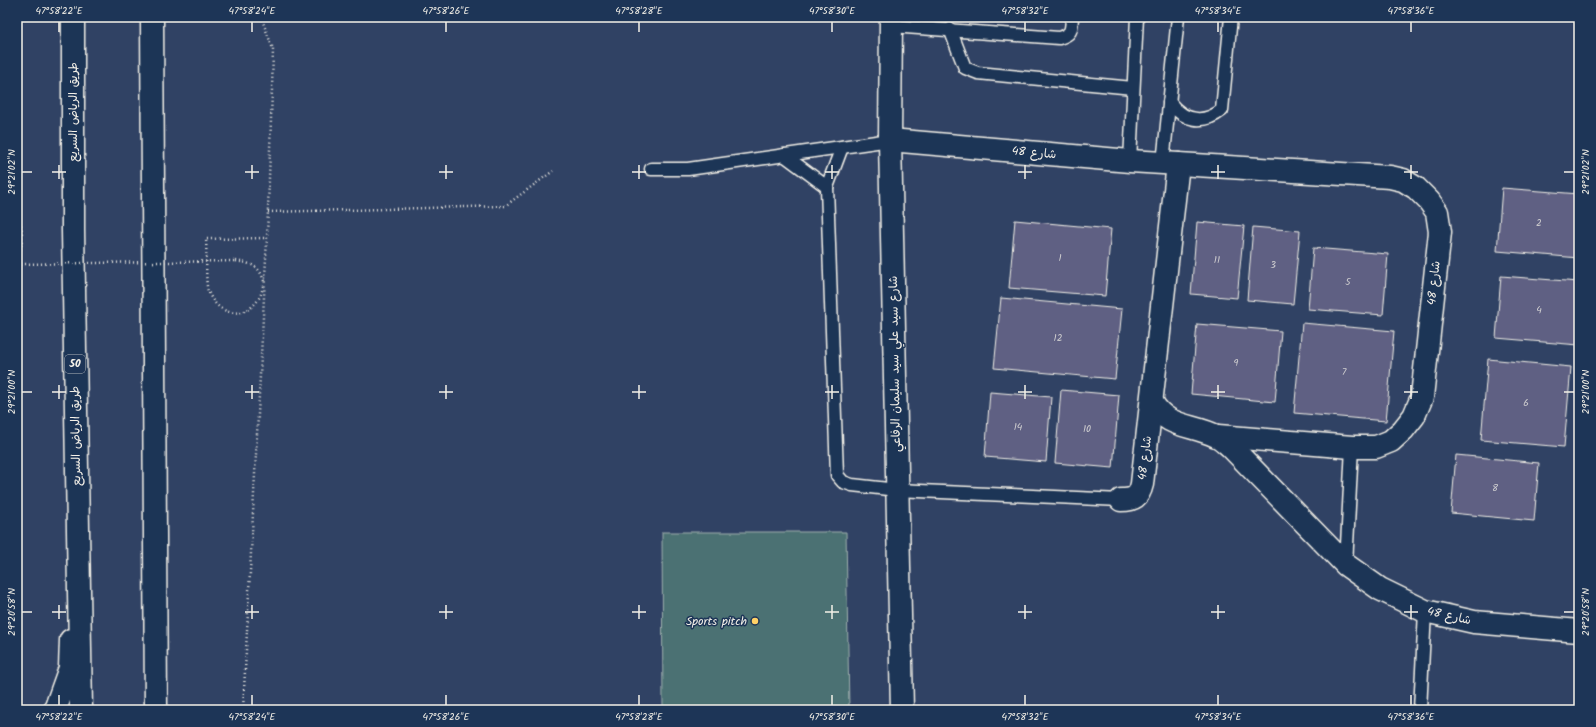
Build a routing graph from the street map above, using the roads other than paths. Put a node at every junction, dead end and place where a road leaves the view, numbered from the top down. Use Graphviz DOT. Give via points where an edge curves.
graph roads {
  1 [pos="73,17"];
  2 [pos="152,17"];
  3 [pos="1072,17"];
  4 [pos="1137,17"];
  5 [pos="1178,17"];
  6 [pos="1231,17"];
  7 [pos="891,21"];
  8 [pos="950,29"];
  9 [pos="1133,88"];
  10 [pos="1169,102"];
  11 [pos="890,140"];
  12 [pos="842,147"];
  13 [pos="784,155"];
  14 [pos="1130,161"];
  15 [pos="1170,163"];
  16 [pos="651,170"];
  17 [pos="827,186"];
  18 [pos="1152,402"];
  19 [pos="1218,436"];
  20 [pos="1352,447"];
  21 [pos="897,490"];
  22 [pos="1121,500"];
  23 [pos="77,523"];
  24 [pos="1346,565"];
  25 [pos="1425,611"];
  26 [pos="1579,631"];
  27 [pos="55,710"];
  28 [pos="81,710"];
  29 [pos="156,710"];
  30 [pos="902,710"];
  31 [pos="1420,710"];
  1 -- 23 [label="main road, طريق الرياض السريع / 50"];
  2 -- 29 [label="main road"];
  3 -- 8 [label="lane" via="1071,31 1067,36 1059,38"];
  4 -- 9 [label="lane"];
  5 -- 10 [label="lane"];
  6 -- 10 [label="lane" via="1222,110 1216,115 1198,120 1174,109"];
  7 -- 8 [label="lane"];
  7 -- 11 [label="main road, شارع سيد علي سيد سليمان الرفاعي"];
  8 -- 9 [label="lane" via="965,68 970,71"];
  9 -- 14 [label="lane"];
  10 -- 15 [label="lane"];
  11 -- 12 [label="lane"];
  11 -- 14 [label="main road, شارع 48"];
  11 -- 21 [label="main road, شارع سيد علي سيد سليمان الرفاعي"];
  12 -- 13 [label="lane"];
  12 -- 17 [label="lane"];
  13 -- 16 [label="lane" via="688,169"];
  13 -- 17 [label="lane"];
  14 -- 15 [label="main road, شارع 48"];
  15 -- 18 [label="main road, شارع 48"];
  15 -- 20 [label="main road, شارع 48" via="1390,177 1403,180 1429,201 1436,212 1440,232 1422,397 1414,416 1391,441 1376,447"];
  17 -- 21 [label="lane" via="837,474 842,482 852,485"];
  18 -- 19 [label="main road, شارع 48" via="1157,411 1168,420"];
  18 -- 22 [label="main road, شارع 48" via="1140,493 1130,500"];
  19 -- 20 [label="main road, شارع 48"];
  19 -- 24 [label="main road, شارع 48"];
  20 -- 24 [label="lane"];
  21 -- 22 [label="lane"];
  21 -- 30 [label="main road, شارع سيد علي سيد سليمان الرفاعي"];
  23 -- 27 [label="main road" via="70,668"];
  23 -- 28 [label="main road, طريق الرياض السريع / 50"];
  24 -- 25 [label="main road, شارع 48" via="1380,589"];
  25 -- 26 [label="main road, شارع 48" via="1474,622"];
  25 -- 31 [label="lane"];
}
